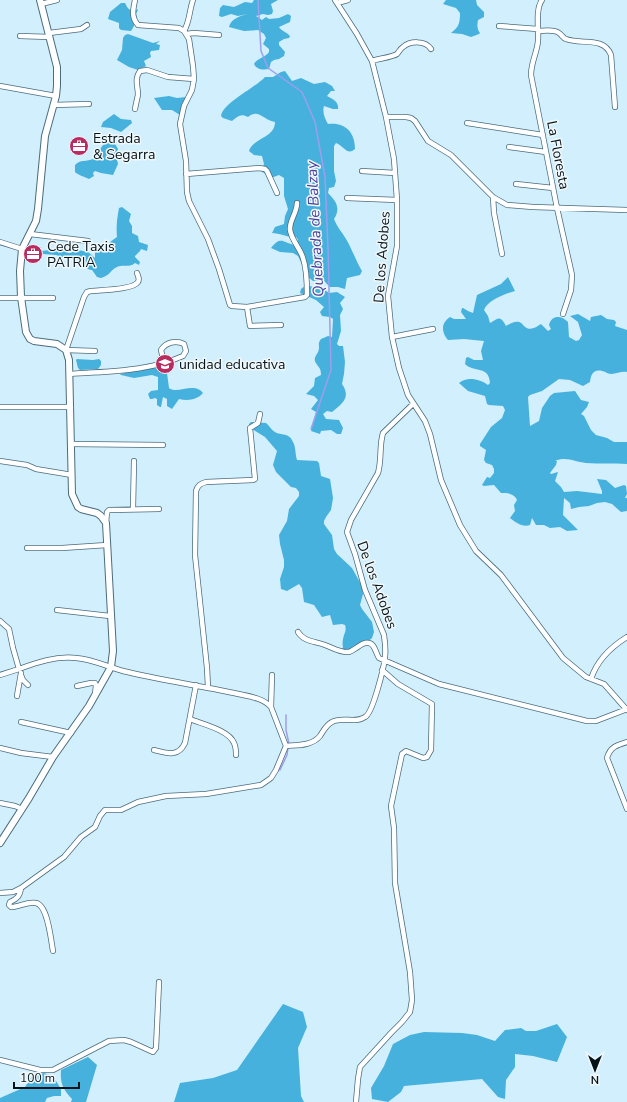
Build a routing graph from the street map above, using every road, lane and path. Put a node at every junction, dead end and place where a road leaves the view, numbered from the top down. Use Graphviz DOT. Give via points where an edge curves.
graph roads {
  1 [pos="57,0"];
  2 [pos="135,0"];
  3 [pos="193,0"];
  4 [pos="348,0"];
  5 [pos="542,0"];
  6 [pos="41,2"];
  7 [pos="336,2"];
  8 [pos="87,25"];
  9 [pos="499,26"];
  10 [pos="538,30"];
  11 [pos="185,33"];
  12 [pos="49,35"];
  13 [pos="219,35"];
  14 [pos="20,36"];
  15 [pos="432,48"];
  16 [pos="372,61"];
  17 [pos="194,79"];
  18 [pos="0,86"];
  19 [pos="56,96"];
  20 [pos="89,104"];
  21 [pos="53,105"];
  22 [pos="615,107"];
  23 [pos="135,109"];
  24 [pos="386,117"];
  25 [pos="467,122"];
  26 [pos="543,135"];
  27 [pos="509,147"];
  28 [pos="546,152"];
  29 [pos="362,171"];
  30 [pos="395,173"];
  31 [pos="186,174"];
  32 [pos="516,184"];
  33 [pos="553,188"];
  34 [pos="277,193"];
  35 [pos="493,197"];
  36 [pos="347,198"];
  37 [pos="396,200"];
  38 [pos="297,203"];
  39 [pos="557,208"];
  40 [pos="627,210"];
  41 [pos="30,234"];
  42 [pos="88,241"];
  43 [pos="0,242"];
  44 [pos="22,249"];
  45 [pos="502,254"];
  46 [pos="137,273"];
  47 [pos="21,297"];
  48 [pos="0,298"];
  49 [pos="53,298"];
  50 [pos="246,306"];
  51 [pos="563,314"];
  52 [pos="281,325"];
  53 [pos="433,329"];
  54 [pos="392,337"];
  55 [pos="66,350"];
  56 [pos="95,351"];
  57 [pos="164,363"];
  58 [pos="70,374"];
  59 [pos="413,404"];
  60 [pos="0,407"];
  61 [pos="70,407"];
  62 [pos="260,414"];
  63 [pos="71,444"];
  64 [pos="163,445"];
  65 [pos="0,461"];
  66 [pos="134,461"];
  67 [pos="72,475"];
  68 [pos="133,508"];
  69 [pos="159,509"];
  70 [pos="106,524"];
  71 [pos="107,545"];
  72 [pos="27,548"];
  73 [pos="58,610"];
  74 [pos="110,616"];
  75 [pos="0,621"];
  76 [pos="298,632"];
  77 [pos="627,637"];
  78 [pos="384,660"];
  79 [pos="111,667"];
  80 [pos="21,670"];
  81 [pos="382,670"];
  82 [pos="0,675"];
  83 [pos="272,675"];
  84 [pos="590,679"];
  85 [pos="28,685"];
  86 [pos="196,685"];
  87 [pos="77,686"];
  88 [pos="208,687"];
  89 [pos="17,696"];
  90 [pos="95,696"];
  91 [pos="271,707"];
  92 [pos="627,710"];
  93 [pos="190,720"];
  94 [pos="20,722"];
  95 [pos="71,733"];
  96 [pos="627,742"];
  97 [pos="287,746"];
  98 [pos="0,748"];
  99 [pos="154,750"];
  100 [pos="236,756"];
  101 [pos="53,757"];
  102 [pos="0,803"];
  103 [pos="22,809"];
  104 [pos="627,809"];
  105 [pos="0,843"];
  106 [pos="21,888"];
  107 [pos="0,893"];
  108 [pos="53,952"];
  109 [pos="159,982"];
  110 [pos="0,1060"];
  111 [pos="356,1102"];
  1 -- 6 [label="street"];
  2 -- 11 [label="street" via="132,14 138,25 168,26 179,28"];
  3 -- 11 [label="street"];
  4 -- 7 [label="street"];
  5 -- 10 [label="street, La Floresta"];
  6 -- 12 [label="street"];
  7 -- 16 [label="street, De los Adobes"];
  8 -- 12 [label="street" via="81,29"];
  9 -- 10 [label="street"];
  10 -- 22 [label="street" via="559,32 566,39 603,45 608,49"];
  10 -- 26 [label="street, La Floresta" via="531,70"];
  11 -- 13 [label="street"];
  11 -- 17 [label="street" via="189,40"];
  12 -- 14 [label="street"];
  12 -- 19 [label="street" via="57,67"];
  15 -- 16 [label="street" via="423,43 408,44 396,54"];
  16 -- 24 [label="street, De los Adobes"];
  17 -- 23 [label="street" via="168,77 147,70 140,71 136,81 138,94"];
  17 -- 31 [label="street" via="180,124"];
  18 -- 19 [label="street"];
  19 -- 21 [label="street"];
  20 -- 21 [label="street"];
  21 -- 41 [label="street" via="45,136 36,221"];
  24 -- 30 [label="street, De los Adobes"];
  24 -- 35 [label="street" via="411,118 428,141 450,155"];
  25 -- 26 [label="street"];
  26 -- 28 [label="street, La Floresta"];
  27 -- 28 [label="street"];
  28 -- 33 [label="street, La Floresta"];
  29 -- 30 [label="street"];
  30 -- 37 [label="street, De los Adobes"];
  31 -- 34 [label="street" via="264,169"];
  31 -- 50 [label="street" via="189,201 208,239 230,304"];
  32 -- 33 [label="street"];
  33 -- 39 [label="street, La Floresta"];
  35 -- 39 [label="street" via="507,204"];
  35 -- 45 [label="street"];
  36 -- 37 [label="street"];
  37 -- 54 [label="street, De los Adobes" via="397,246 388,296"];
  38 -- 50 [label="street" via="290,228 303,258 307,295 305,298"];
  39 -- 40 [label="street"];
  39 -- 51 [label="street, La Floresta" via="572,275 571,290"];
  41 -- 42 [label="street"];
  41 -- 44 [label="street"];
  43 -- 44 [label="street"];
  44 -- 47 [label="street"];
  46 -- 55 [label="street" via="139,282 135,284 87,292"];
  47 -- 48 [label="street"];
  47 -- 49 [label="street"];
  47 -- 55 [label="street" via="26,332 30,339 57,344"];
  50 -- 52 [label="street" via="250,326"];
  53 -- 54 [label="street"];
  54 -- 59 [label="street, De los Adobes" via="399,368"];
  55 -- 56 [label="street"];
  55 -- 58 [label="street"];
  57 -- 57 [label="street" via="183,356 186,351 184,344 177,342 163,347 161,350"];
  57 -- 58 [label="street" via="135,369"];
  58 -- 61 [label="street"];
  59 -- 78 [label="street, De los Adobes" via="383,433 378,473 351,520 347,532 365,590 384,635"];
  59 -- 84 [label="street" via="430,434 441,480 460,525 476,550 501,575 563,658"];
  60 -- 61 [label="street"];
  61 -- 63 [label="street"];
  62 -- 88 [label="street" via="258,423 250,428 255,479 206,482 197,486 195,555"];
  63 -- 64 [label="street"];
  63 -- 67 [label="street"];
  65 -- 67 [label="street"];
  66 -- 68 [label="street"];
  67 -- 70 [label="street" via="72,494 76,504 81,509 98,513"];
  68 -- 69 [label="street"];
  68 -- 70 [label="street" via="109,510"];
  70 -- 71 [label="street"];
  71 -- 72 [label="street"];
  71 -- 74 [label="street"];
  73 -- 74 [label="street"];
  74 -- 79 [label="street" via="113,651"];
  75 -- 80 [label="street" via="9,629 12,648"];
  76 -- 78 [label="street" via="306,639 342,652 352,651 369,643 379,658"];
  77 -- 84 [label="street" via="606,654"];
  78 -- 81 [label="street, De los Adobes"];
  78 -- 92 [label="street" via="439,684 587,721 596,721"];
  79 -- 80 [label="street" via="77,658 62,657"];
  79 -- 86 [label="street"];
  79 -- 90 [label="street"];
  80 -- 82 [label="street"];
  80 -- 85 [label="street" via="23,680"];
  80 -- 89 [label="street"];
  81 -- 97 [label="street, De los Adobes" via="371,709 364,718 333,721 315,740"];
  81 -- 111 [label="street" via="398,684 432,704 431,750 427,757 423,758 406,751 402,754 391,802 396,883 410,972 410,1012 360,1067"];
  83 -- 91 [label="street"];
  84 -- 92 [label="street" via="604,684"];
  86 -- 88 [label="street"];
  86 -- 93 [label="street"];
  87 -- 90 [label="street" via="94,683"];
  88 -- 91 [label="street" via="259,699"];
  90 -- 95 [label="street"];
  91 -- 97 [label="street"];
  93 -- 99 [label="street" via="185,744 176,754"];
  93 -- 100 [label="street" via="230,736"];
  94 -- 95 [label="street"];
  95 -- 101 [label="street"];
  96 -- 104 [label="street" via="608,751 607,758"];
  97 -- 106 [label="street" via="271,778 261,785 206,794 166,796 138,802 121,810 105,810 95,827 81,837 64,856"];
  98 -- 101 [label="street"];
  101 -- 103 [label="street"];
  102 -- 103 [label="street"];
  103 -- 105 [label="street"];
  106 -- 107 [label="street" via="13,892"];
  106 -- 108 [label="street" via="20,895 9,905 14,907 36,903 41,906 47,919"];
  109 -- 110 [label="street" via="156,1048 153,1052 131,1042 116,1040 109,1041 53,1070 40,1070"];
}
